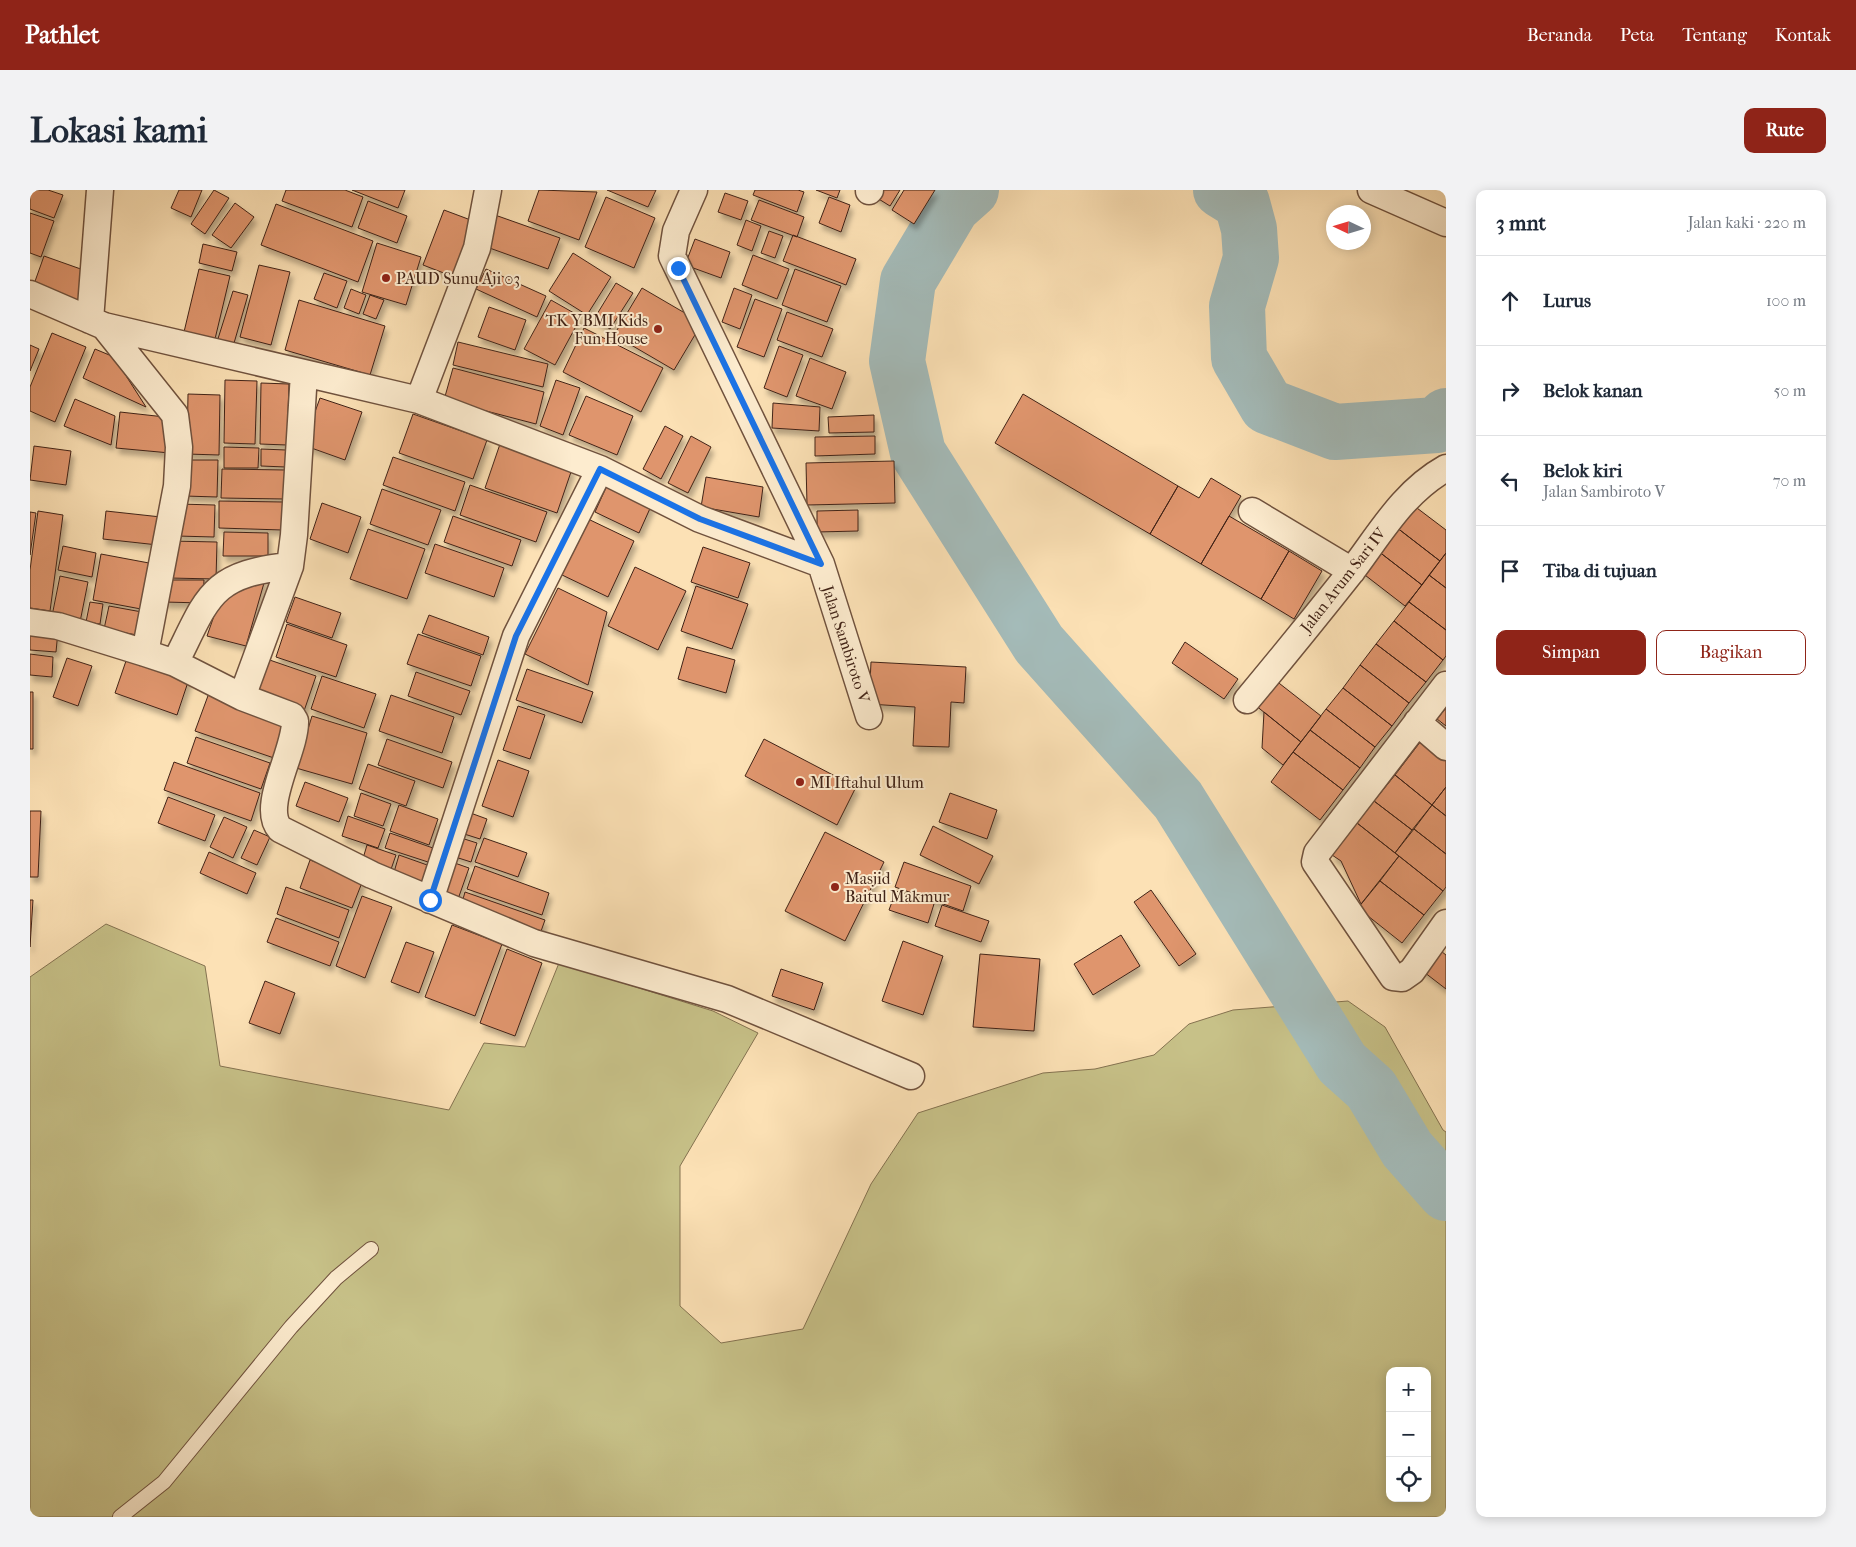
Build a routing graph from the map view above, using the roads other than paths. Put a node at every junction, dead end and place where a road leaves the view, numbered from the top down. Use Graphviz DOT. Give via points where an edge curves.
graph roads {
  1 [pos="100,190"];
  2 [pos="488,190"];
  3 [pos="694,190"];
  4 [pos="1371,190"];
  5 [pos="1446,223"];
  6 [pos="30,294"];
  7 [pos="97,323"];
  8 [pos="304,373"];
  9 [pos="419,400"];
  10 [pos="1446,468"];
  11 [pos="600,469"];
  12 [pos="1252,511"];
  13 [pos="821,564"];
  14 [pos="290,566"];
  15 [pos="1352,571"];
  16 [pos="30,622"];
  17 [pos="145,653"];
  18 [pos="175,664"];
  19 [pos="1446,685"];
  20 [pos="242,697"];
  21 [pos="1247,700"];
  22 [pos="869,716"];
  23 [pos="1417,722"];
  24 [pos="1446,747"];
  25 [pos="430,900"];
  26 [pos="1446,923"];
  27 [pos="911,1076"];
  28 [pos="371,1249"];
  29 [pos="120,1517"];
  1 -- 7 [label="street"];
  2 -- 9 [label="street" via="477,248"];
  3 -- 13 [label="street, Jalan Sambiroto V" via="676,231 672,256"];
  4 -- 5 [label="street"];
  6 -- 7 [label="street"];
  7 -- 8 [label="street"];
  7 -- 17 [label="street" via="176,415 178,426 177,486"];
  8 -- 9 [label="street"];
  8 -- 14 [label="street"];
  9 -- 11 [label="street"];
  10 -- 15 [label="street, Jalan Arum Sari IV" via="1397,507"];
  11 -- 13 [label="street" via="700,519"];
  11 -- 25 [label="street" via="516,636"];
  12 -- 15 [label="street"];
  13 -- 22 [label="street, Jalan Sambiroto V"];
  14 -- 18 [label="street" via="250,572 219,586 209,596"];
  14 -- 20 [label="street"];
  15 -- 21 [label="street, Jalan Arum Sari IV"];
  16 -- 17 [label="street" via="58,626"];
  17 -- 18 [label="street"];
  18 -- 20 [label="street"];
  19 -- 23 [label="street"];
  20 -- 25 [label="street" via="292,716 295,721 274,804 275,824 372,875"];
  23 -- 24 [label="street"];
  23 -- 26 [label="street" via="1316,853 1315,862 1393,977 1402,978 1412,971"];
  25 -- 27 [label="street" via="534,943 727,999"];
  28 -- 29 [label="lane" via="336,1278 291,1327 164,1482"];
}
